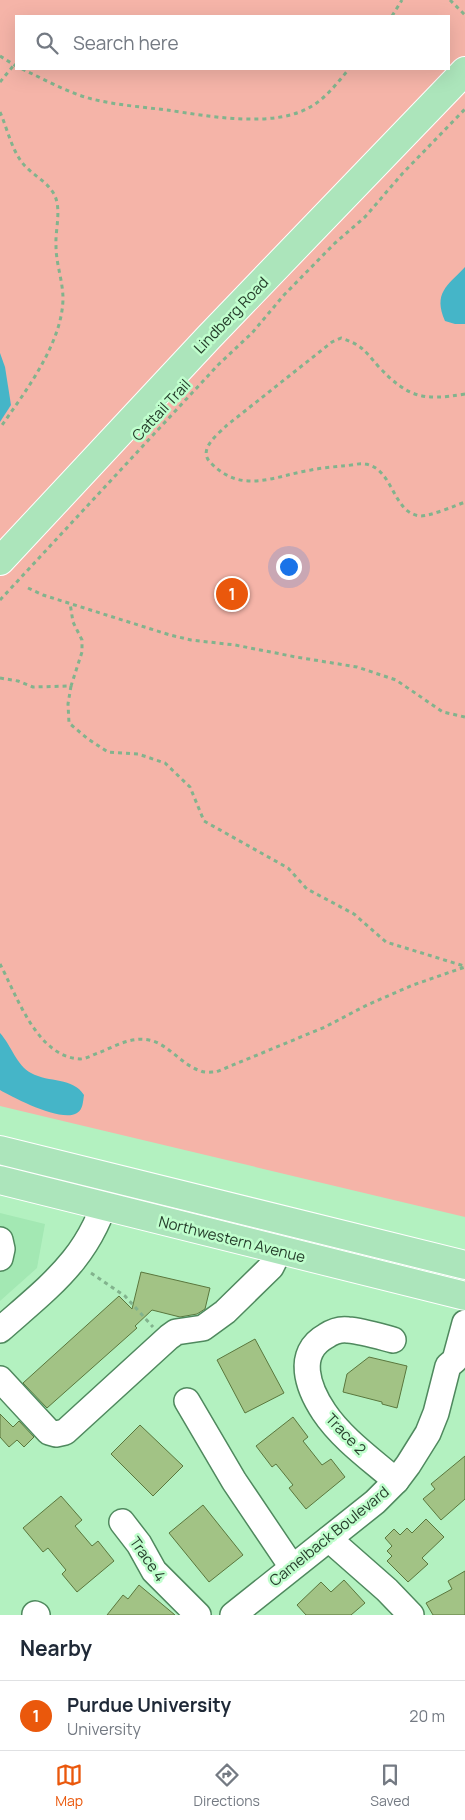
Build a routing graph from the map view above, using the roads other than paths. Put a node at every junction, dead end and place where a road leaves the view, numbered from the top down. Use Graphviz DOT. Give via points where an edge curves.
graph roads {
  1 [pos="465,71"];
  2 [pos="0,561"];
  3 [pos="0,1150"];
  4 [pos="112,1178"];
  5 [pos="0,1180"];
  6 [pos="104,1206"];
  7 [pos="0,1240"];
  8 [pos="279,1251"];
  9 [pos="0,1258"];
  10 [pos="464,1265"];
  11 [pos="461,1295"];
  12 [pos="465,1322"];
  13 [pos="0,1330"];
  14 [pos="393,1340"];
  15 [pos="0,1379"];
  16 [pos="452,1379"];
  17 [pos="187,1401"];
  18 [pos="396,1481"];
  19 [pos="122,1522"];
  20 [pos="329,1539"];
  21 [pos="292,1567"];
  22 [pos="198,1615"];
  23 [pos="233,1615"];
  24 [pos="411,1615"];
  1 -- 2 [label="main road, Lindberg Road" via="209,337"];
  3 -- 4 [label="main road, Northwestern Avenue"];
  4 -- 6 [label="street"];
  4 -- 10 [label="main road, Northwestern Avenue"];
  5 -- 6 [label="main road, Northwestern Avenue"];
  6 -- 8 [label="main road, Northwestern Avenue"];
  6 -- 13 [label="street" via="79,1255"];
  7 -- 9 [label="street"];
  8 -- 11 [label="main road, Northwestern Avenue"];
  8 -- 15 [label="street" via="271,1267 225,1312 203,1328 176,1332 165,1340 65,1432 49,1432"];
  10 -- 11 [label="street, Camelback Boulevard"];
  11 -- 16 [label="street, Camelback Boulevard" via="443,1358"];
  12 -- 16 [label="street, Camelback Boulevard"];
  14 -- 18 [label="street, Trace 2" via="347,1330 333,1332 312,1347 306,1370 320,1404 336,1427"];
  16 -- 18 [label="street, Camelback Boulevard" via="428,1433"];
  17 -- 21 [label="street" via="234,1481"];
  18 -- 20 [label="street, Camelback Boulevard"];
  19 -- 22 [label="street, Trace 4" via="154,1571"];
  20 -- 21 [label="street, Camelback Boulevard"];
  20 -- 24 [label="street" via="388,1590"];
  21 -- 23 [label="street, Camelback Boulevard"];
}
